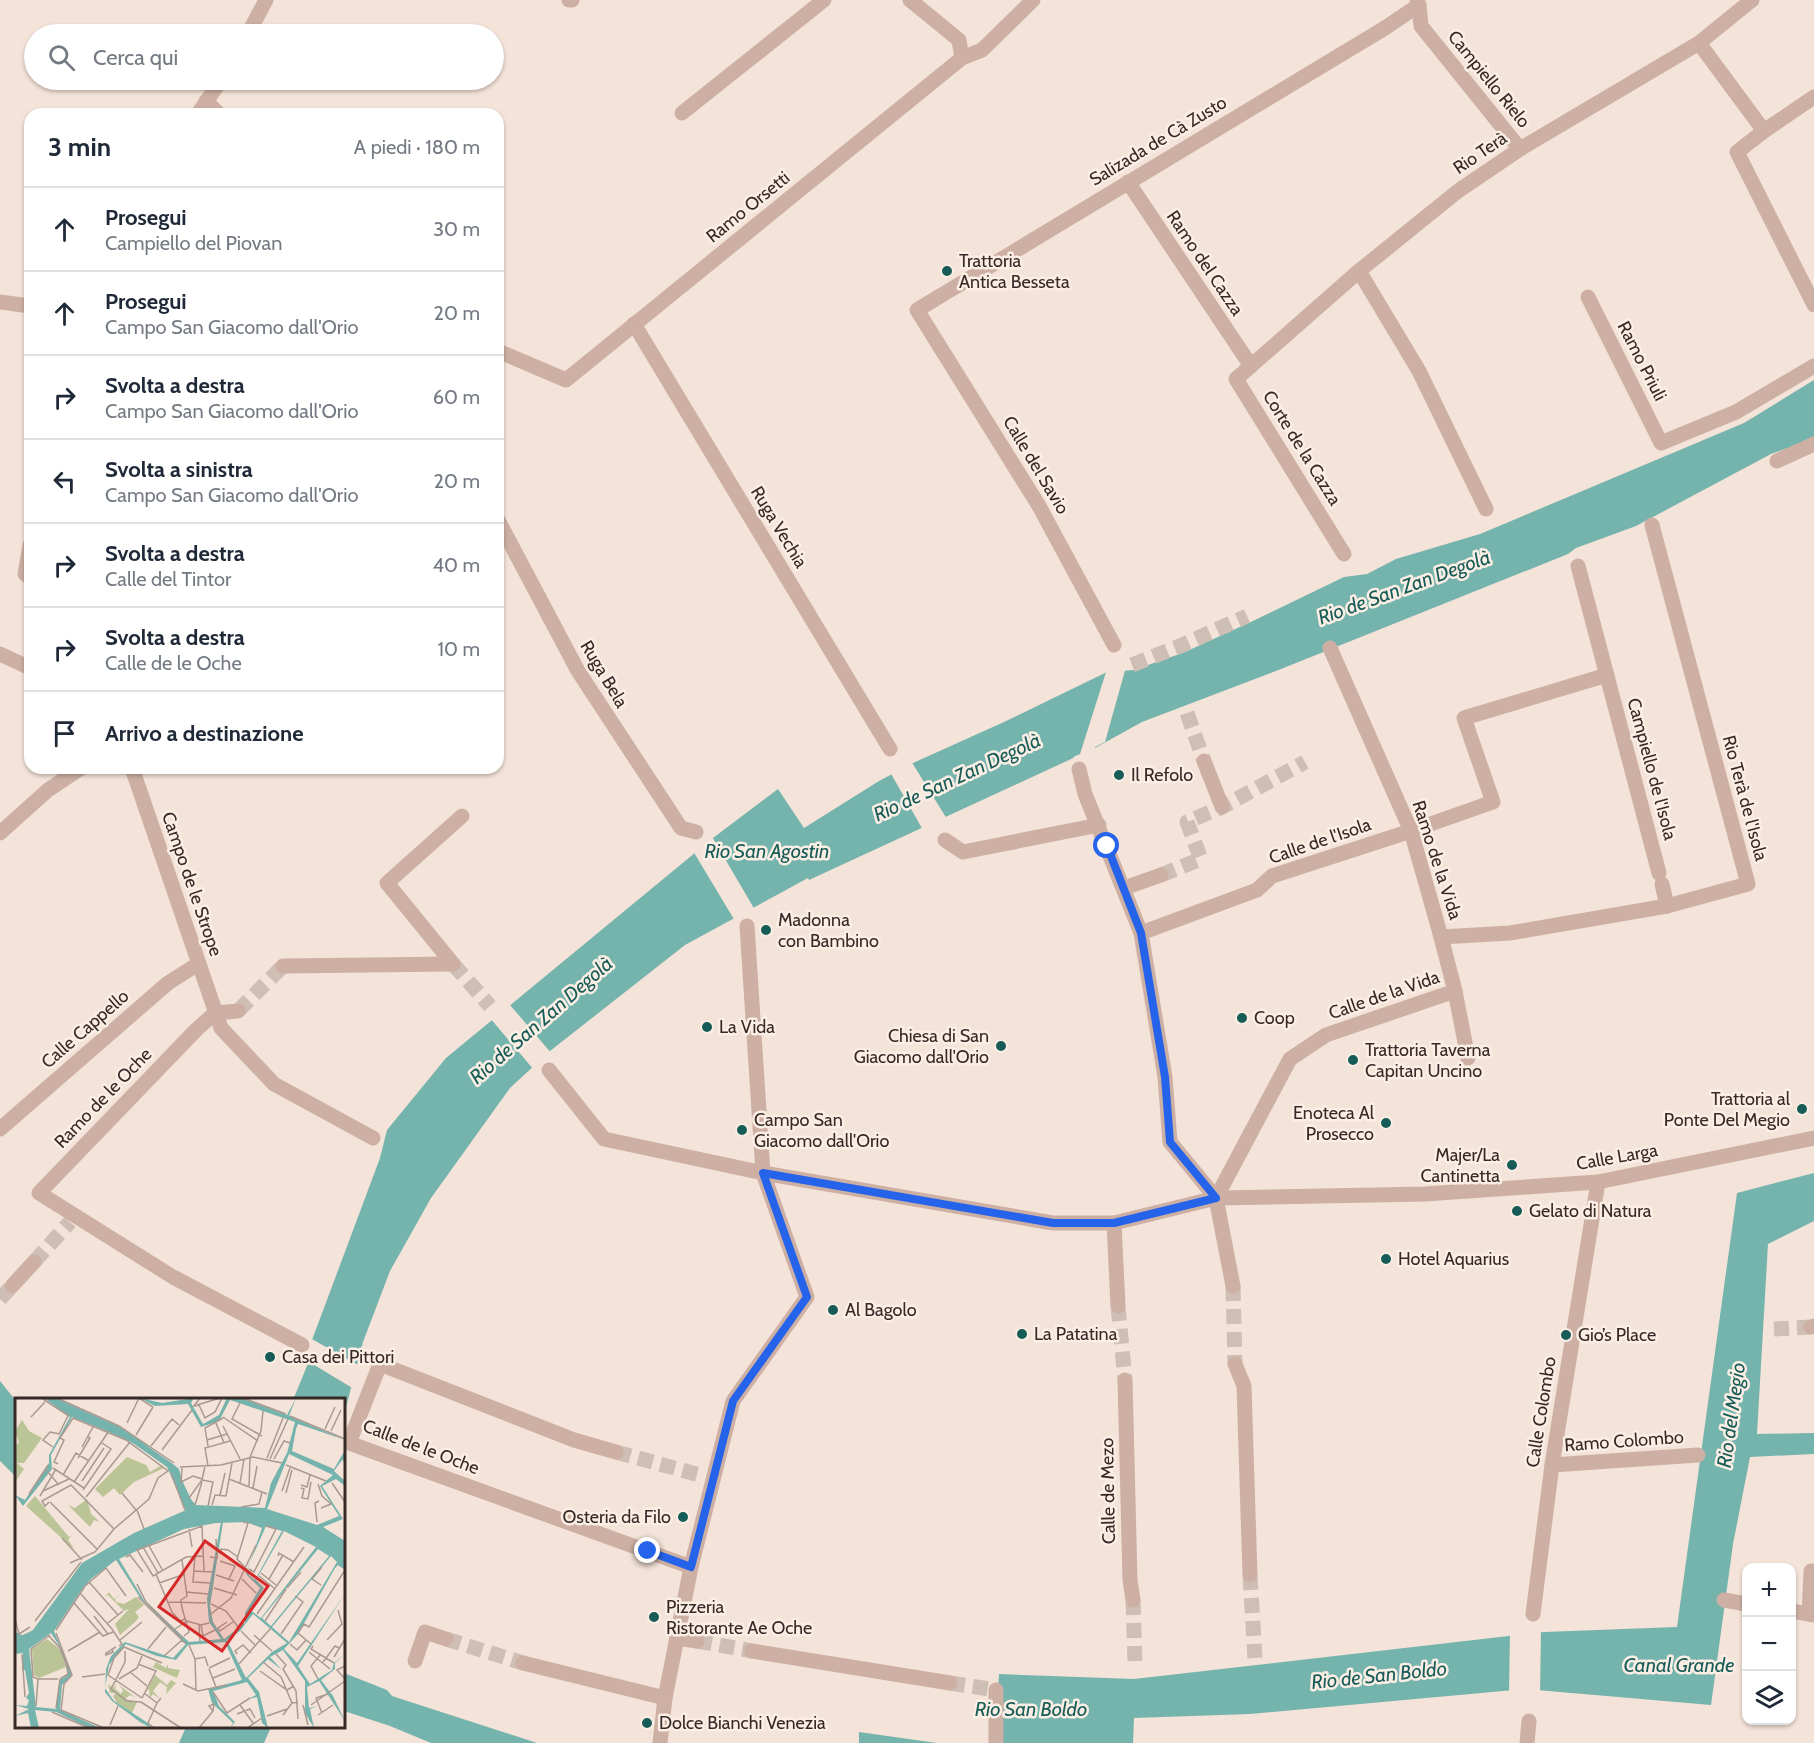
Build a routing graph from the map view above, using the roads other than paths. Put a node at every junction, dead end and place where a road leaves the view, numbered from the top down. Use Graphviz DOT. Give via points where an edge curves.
graph roads {
  1 [pos="266,0"];
  2 [pos="824,0"];
  3 [pos="910,0"];
  4 [pos="1034,0"];
  5 [pos="1752,0"];
  6 [pos="1418,3"];
  7 [pos="254,24"];
  8 [pos="1699,43"];
  9 [pos="962,58"];
  10 [pos="214,90"];
  11 [pos="1814,97"];
  12 [pos="202,108"];
  13 [pos="682,113"];
  14 [pos="1764,131"];
  15 [pos="1520,149"];
  16 [pos="1128,182"];
  17 [pos="1359,271"];
  18 [pos="1588,297"];
  19 [pos="0,302"];
  20 [pos="24,305"];
  21 [pos="1814,305"];
  22 [pos="917,310"];
  23 [pos="634,324"];
  24 [pos="504,353"];
  25 [pos="1251,366"];
  26 [pos="1814,366"];
  27 [pos="1814,444"];
  28 [pos="1777,461"];
  29 [pos="1486,509"];
  30 [pos="1652,525"];
  31 [pos="504,531"];
  32 [pos="1344,554"];
  33 [pos="1578,566"];
  34 [pos="1114,645"];
  35 [pos="1330,648"];
  36 [pos="0,654"];
  37 [pos="24,665"];
  38 [pos="1606,675"];
  39 [pos="890,749"];
  40 [pos="1204,761"];
  41 [pos="1080,769"];
  42 [pos="72,774"];
  43 [pos="134,774"];
  44 [pos="1222,807"];
  45 [pos="462,816"];
  46 [pos="1099,825"];
  47 [pos="1416,829"];
  48 [pos="696,832"];
  49 [pos="0,833"];
  50 [pos="945,840"];
  51 [pos="1161,875"];
  52 [pos="1124,888"];
  53 [pos="1667,906"];
  54 [pos="747,926"];
  55 [pos="1141,933"];
  56 [pos="1441,937"];
  57 [pos="198,964"];
  58 [pos="283,966"];
  59 [pos="1455,991"];
  60 [pos="238,1011"];
  61 [pos="218,1021"];
  62 [pos="1468,1058"];
  63 [pos="549,1070"];
  64 [pos="0,1129"];
  65 [pos="373,1138"];
  66 [pos="1814,1138"];
  67 [pos="763,1173"];
  68 [pos="1598,1182"];
  69 [pos="1216,1198"];
  70 [pos="1114,1223"];
  71 [pos="34,1263"];
  72 [pos="12,1286"];
  73 [pos="1233,1286"];
  74 [pos="1118,1306"];
  75 [pos="302,1345"];
  76 [pos="1235,1364"];
  77 [pos="1125,1380"];
  78 [pos="616,1452"];
  79 [pos="1698,1455"];
  80 [pos="1552,1465"];
  81 [pos="691,1567"];
  82 [pos="1811,1571"];
  83 [pos="1250,1575"];
  84 [pos="1133,1600"];
  85 [pos="1724,1600"];
  86 [pos="1742,1603"];
  87 [pos="1796,1612"];
  88 [pos="1533,1614"];
  89 [pos="1811,1614"];
  90 [pos="677,1638"];
  91 [pos="446,1639"];
  92 [pos="697,1641"];
  93 [pos="752,1651"];
  94 [pos="415,1661"];
  95 [pos="524,1663"];
  96 [pos="950,1683"];
  97 [pos="996,1690"];
  98 [pos="665,1698"];
  99 [pos="1528,1721"];
  100 [pos="999,1740"];
  101 [pos="660,1743"];
  102 [pos="1527,1743"];
  1 -- 7 [label="street"];
  2 -- 13 [label="street"];
  3 -- 9 [label="street" via="959,40"];
  4 -- 9 [label="street, Ramo Orsetti" via="982,50"];
  5 -- 8 [label="street, Rio Terà"];
  6 -- 15 [label="street, Campiello Rielo" via="1421,26"];
  6 -- 16 [label="street, Salizada de Cà Zusto" via="1365,40"];
  8 -- 14 [label="street"];
  8 -- 15 [label="street, Rio Terà"];
  9 -- 23 [label="street, Ramo Orsetti"];
  10 -- 12 [label="street"];
  11 -- 14 [label="street"];
  14 -- 21 [label="street" via="1737,152"];
  15 -- 17 [label="street, Rio Terà" via="1458,191"];
  16 -- 22 [label="street, Salizada de Cà Zusto"];
  16 -- 25 [label="street, Ramo del Cazza"];
  17 -- 25 [label="street, Rio Terà"];
  17 -- 29 [label="street" via="1419,371"];
  18 -- 26 [label="street, Ramo Priuli" via="1661,443 1736,412"];
  19 -- 20 [label="street"];
  22 -- 34 [label="street, Calle del Savio" via="1039,506"];
  23 -- 24 [label="street, Ramo Orsetti" via="566,380"];
  23 -- 39 [label="street, Ruga Vechia"];
  25 -- 32 [label="street, Corte de la Cazza" via="1236,379"];
  27 -- 28 [label="street"];
  30 -- 53 [label="street, Rio Terà de l'Isola" via="1748,884"];
  31 -- 48 [label="street, Ruga Bela" via="578,671 681,828"];
  33 -- 38 [label="street, Campiello de l'Isola"];
  35 -- 47 [label="street, Ramo de la Vida"];
  36 -- 37 [label="street"];
  38 -- 47 [label="street, Calle de l'Isola" via="1464,718 1493,802"];
  38 -- 53 [label="street, Campiello de l'Isola"];
  40 -- 44 [label="street"];
  41 -- 46 [label="street" via="1085,794"];
  42 -- 49 [label="street"];
  43 -- 57 [label="street, Campo de le Strope"];
  45 -- 58 [label="street" via="387,883 453,964"];
  46 -- 50 [label="street" via="963,852"];
  46 -- 52 [label="street"];
  47 -- 55 [label="street, Calle de l'Isola" via="1272,876 1257,890"];
  47 -- 56 [label="street, Ramo de la Vida"];
  51 -- 52 [label="street"];
  52 -- 55 [label="street"];
  53 -- 56 [label="street, Rio Terà de l'Isola" via="1510,933"];
  54 -- 67 [label="street"];
  55 -- 69 [label="street" via="1165,1077 1170,1142"];
  56 -- 59 [label="street, Ramo de la Vida"];
  57 -- 61 [label="street, Campo de le Strope"];
  57 -- 64 [label="street, Calle Cappello" via="168,983"];
  59 -- 62 [label="street, Ramo de la Vida"];
  59 -- 69 [label="street, Calle de la Vida" via="1326,1035 1290,1059"];
  60 -- 61 [label="street"];
  61 -- 65 [label="street" via="274,1084"];
  61 -- 75 [label="street, Ramo de le Oche" via="196,1030 39,1193 73,1219 173,1277"];
  63 -- 67 [label="street" via="604,1139"];
  66 -- 68 [label="street, Calle Larga"];
  67 -- 70 [label="street" via="1053,1223"];
  67 -- 81 [label="street" via="807,1297 733,1401 706,1477"];
  68 -- 69 [label="street, Calle Larga" via="1425,1194"];
  68 -- 80 [label="street, Calle Colombo"];
  69 -- 70 [label="street"];
  69 -- 73 [label="street"];
  70 -- 74 [label="street"];
  71 -- 72 [label="street"];
  76 -- 83 [label="street" via="1244,1386"];
  77 -- 84 [label="street, Calle de Mezo"];
  78 -- 81 [label="street, Calle de le Oche" via="574,1440 380,1364 349,1443"];
  79 -- 80 [label="street, Ramo Colombo"];
  80 -- 88 [label="street, Calle Colombo"];
  81 -- 90 [label="street"];
  82 -- 89 [label="street"];
  85 -- 86 [label="street"];
  87 -- 89 [label="street"];
  90 -- 92 [label="street"];
  90 -- 98 [label="street"];
  91 -- 94 [label="street" via="425,1632"];
  93 -- 96 [label="street"];
  95 -- 98 [label="street"];
  97 -- 100 [label="street"];
  98 -- 101 [label="street"];
  99 -- 102 [label="street"];
}
